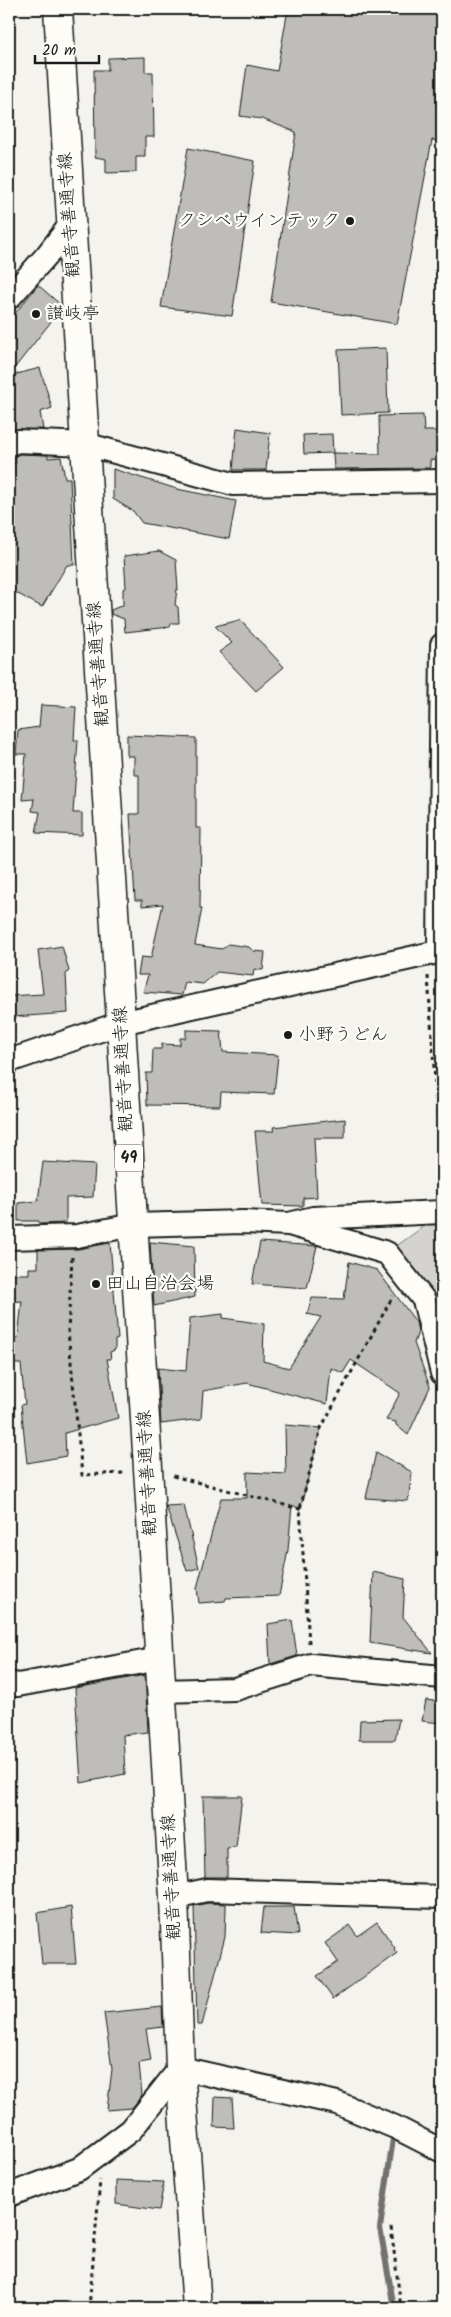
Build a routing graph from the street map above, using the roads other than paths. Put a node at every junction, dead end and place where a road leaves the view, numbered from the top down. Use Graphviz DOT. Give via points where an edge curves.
graph roads {
  1 [pos="58,9"];
  2 [pos="71,224"];
  3 [pos="9,298"];
  4 [pos="9,444"];
  5 [pos="85,444"];
  6 [pos="442,480"];
  7 [pos="442,487"];
  8 [pos="442,645"];
  9 [pos="436,953"];
  10 [pos="121,1022"];
  11 [pos="9,1061"];
  12 [pos="442,1212"];
  13 [pos="289,1224"];
  14 [pos="133,1225"];
  15 [pos="9,1238"];
  16 [pos="442,1373"];
  17 [pos="159,1659"];
  18 [pos="442,1677"];
  19 [pos="9,1683"];
  20 [pos="161,1691"];
  21 [pos="174,1897"];
  22 [pos="442,1897"];
  23 [pos="180,2068"];
  24 [pos="442,2151"];
  25 [pos="9,2195"];
  26 [pos="197,2308"];
  1 -- 2 [label="main road, 観音寺善通寺線 / 49"];
  2 -- 3 [label="street"];
  2 -- 5 [label="main road, 観音寺善通寺線 / 49"];
  4 -- 5 [label="street" via="18,441"];
  5 -- 6 [label="street" via="233,484"];
  5 -- 10 [label="main road, 観音寺善通寺線 / 49"];
  6 -- 7 [label="street"];
  8 -- 9 [label="street"];
  9 -- 10 [label="street"];
  10 -- 11 [label="street"];
  10 -- 14 [label="main road, 観音寺善通寺線 / 49"];
  12 -- 13 [label="street" via="314,1218"];
  13 -- 14 [label="street"];
  13 -- 16 [label="street" via="387,1253 424,1300"];
  14 -- 15 [label="street" via="73,1236"];
  14 -- 17 [label="main road, 観音寺善通寺線 / 49"];
  17 -- 19 [label="street" via="18,1685"];
  17 -- 20 [label="main road, 観音寺善通寺線 / 49"];
  18 -- 20 [label="street" via="311,1665 235,1688"];
  20 -- 21 [label="main road, 観音寺善通寺線 / 49"];
  21 -- 22 [label="street" via="207,1890"];
  21 -- 23 [label="main road, 観音寺善通寺線 / 49"];
  23 -- 24 [label="street" via="337,2103"];
  23 -- 25 [label="street" via="131,2130 102,2152 79,2169"];
  23 -- 26 [label="main road, 観音寺善通寺線 / 49"];
}
